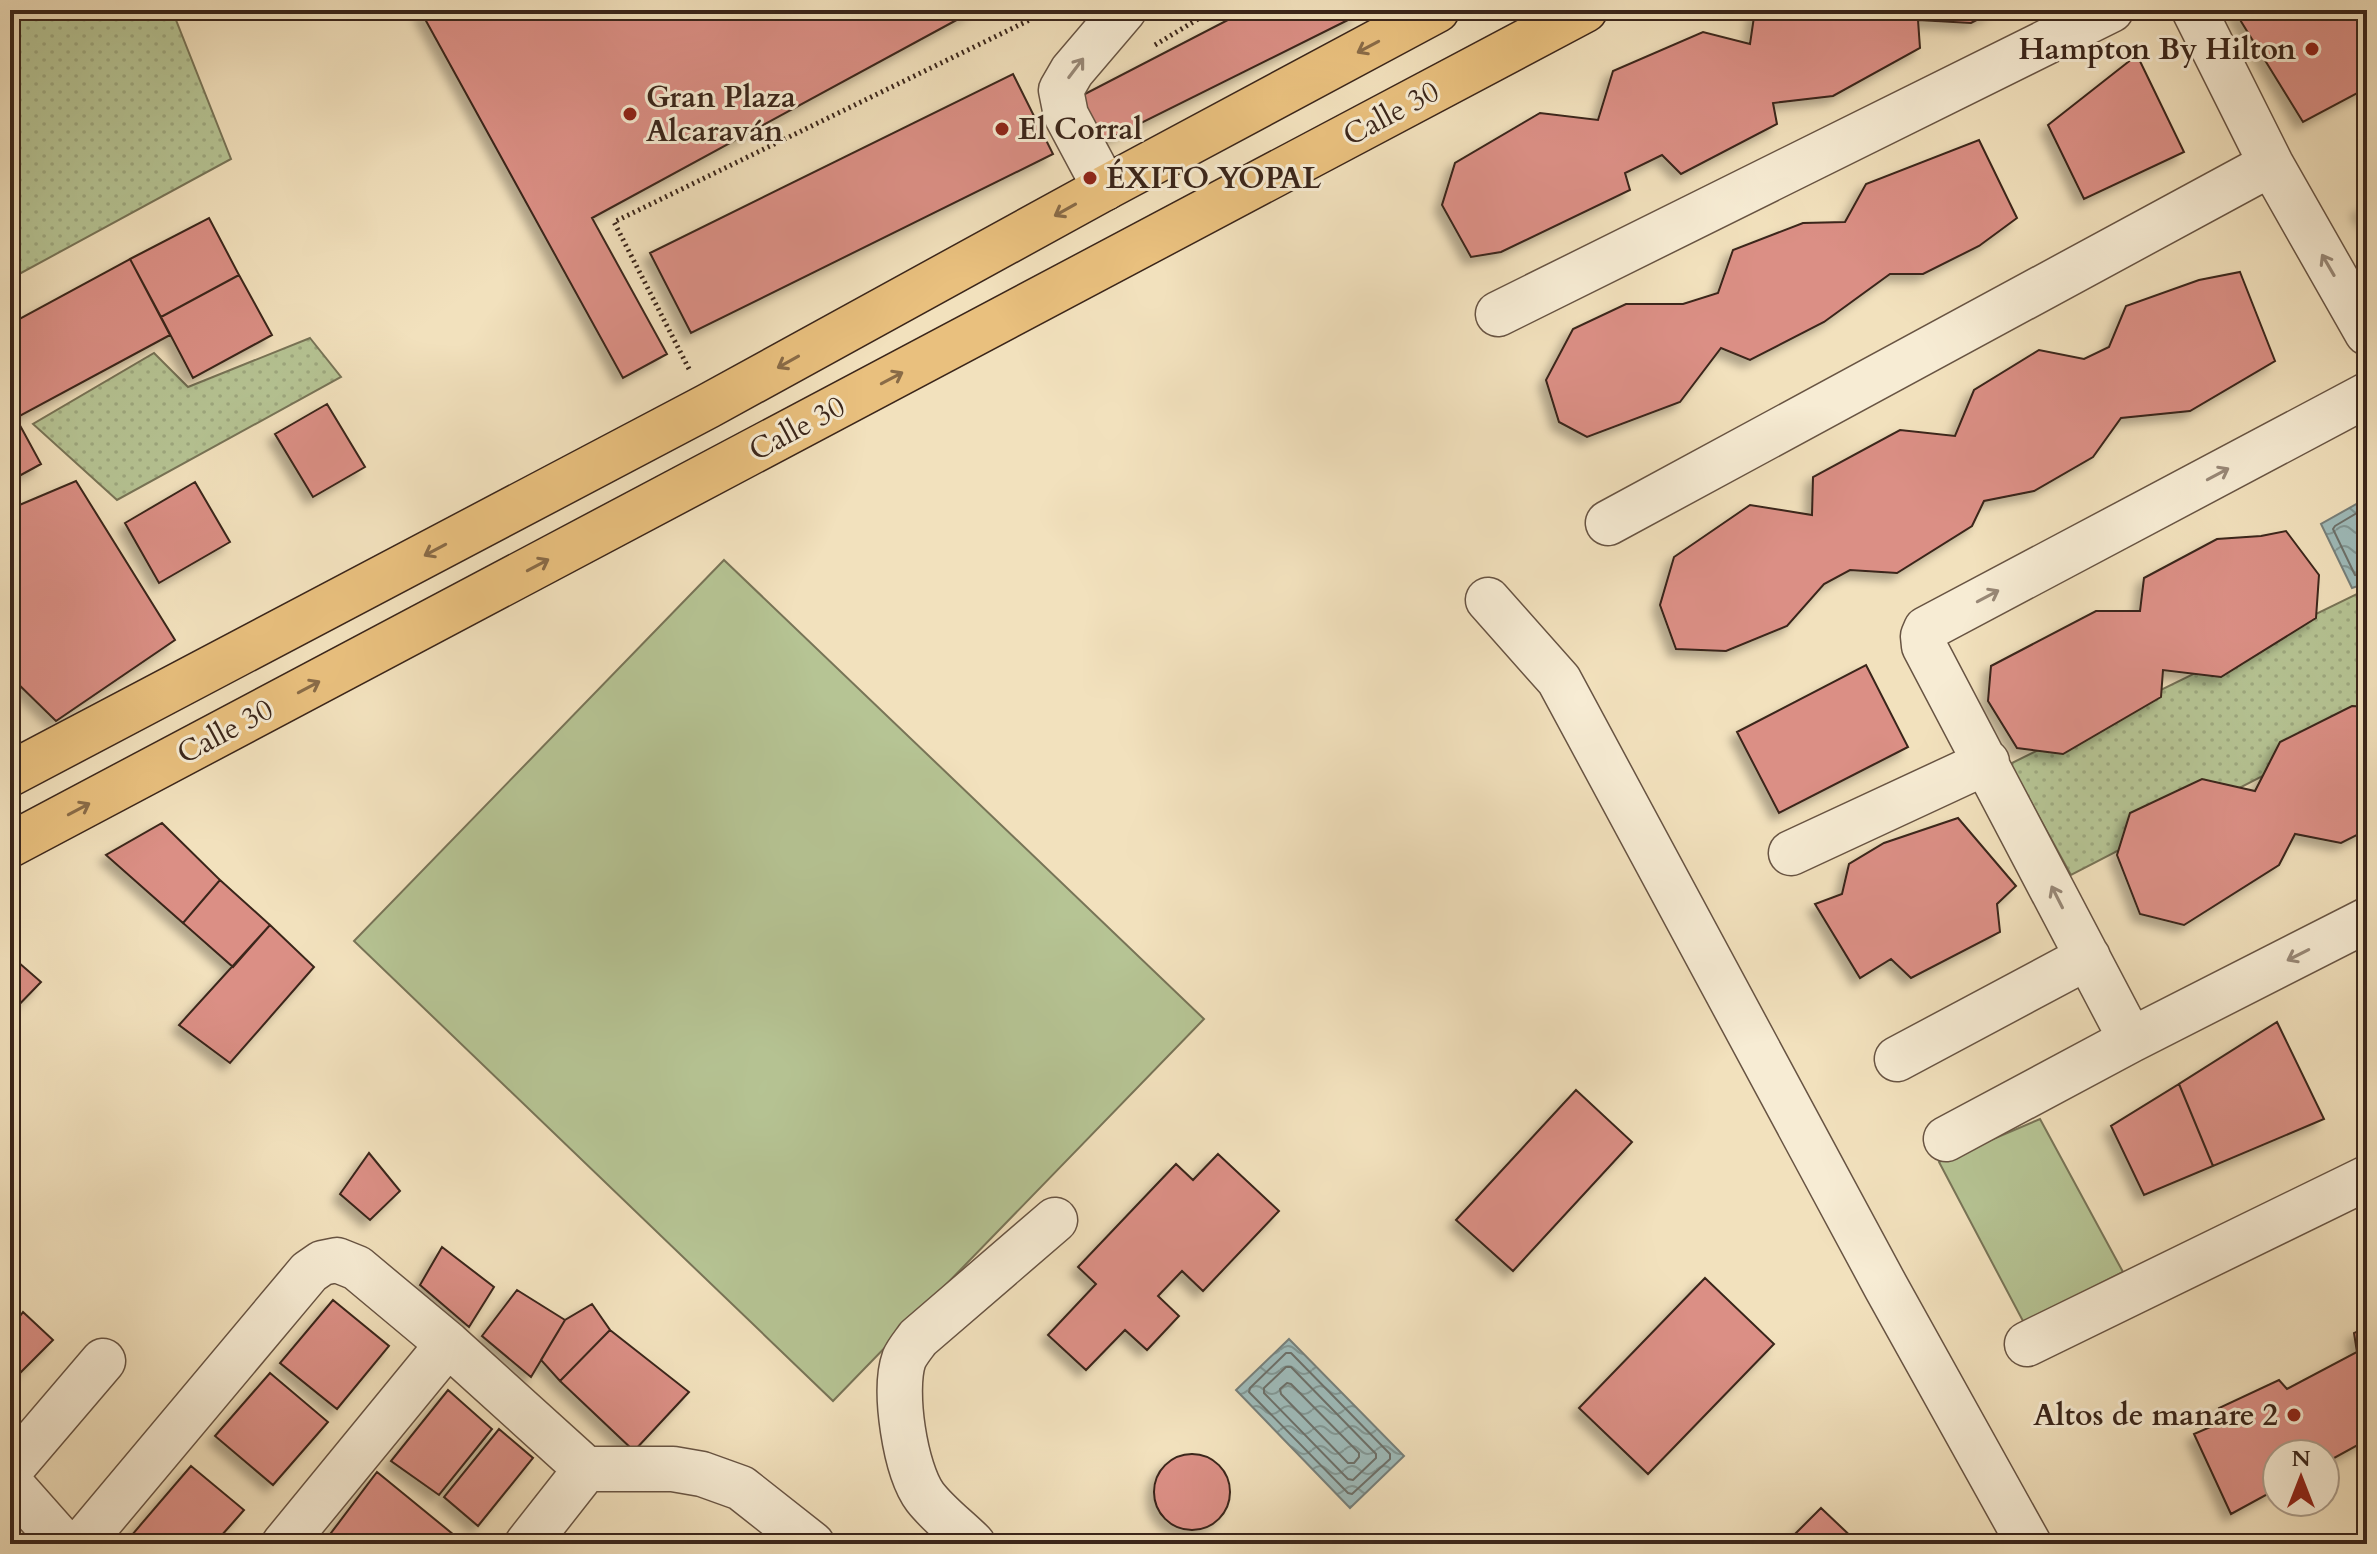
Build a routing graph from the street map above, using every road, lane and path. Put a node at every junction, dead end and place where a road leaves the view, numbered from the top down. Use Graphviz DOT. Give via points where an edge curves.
graph roads {
  1 [pos="1047,10"];
  2 [pos="1124,10"];
  3 [pos="1437,10"];
  4 [pos="1585,10"];
  5 [pos="2111,10"];
  6 [pos="2194,10"];
  7 [pos="2271,164"];
  8 [pos="1105,188"];
  9 [pos="1498,314"];
  10 [pos="2367,333"];
  11 [pos="2367,395"];
  12 [pos="708,406"];
  13 [pos="1608,523"];
  14 [pos="1488,600"];
  15 [pos="1987,762"];
  16 [pos="10,774"];
  17 [pos="10,845"];
  18 [pos="1791,853"];
  19 [pos="2367,920"];
  20 [pos="2088,957"];
  21 [pos="2131,1040"];
  22 [pos="1897,1059"];
  23 [pos="1946,1139"];
  24 [pos="2367,1178"];
  25 [pos="1055,1220"];
  26 [pos="448,1344"];
  27 [pos="2027,1344"];
  28 [pos="103,1361"];
  29 [pos="586,1469"];
  30 [pos="10,1470"];
  31 [pos="10,1483"];
  32 [pos="64,1544"];
  33 [pos="81,1544"];
  34 [pos="284,1544"];
  35 [pos="527,1544"];
  36 [pos="812,1544"];
  37 [pos="973,1544"];
  38 [pos="2029,1544"];
  1 -- 12 [label="path" via="614,222"];
  8 -- 2 [label="street, one-way" via="1066,115 1061,90"];
  3 -- 8 [label="main road, Calle 30, one-way"];
  17 -- 4 [label="main road, Calle 30, one-way"];
  5 -- 9 [label="street"];
  6 -- 7 [label="street"];
  10 -- 7 [label="street, one-way"];
  7 -- 13 [label="street"];
  8 -- 12 [label="main road, Calle 30, one-way"];
  15 -- 11 [label="street, one-way" via="1924,646 1926,629"];
  12 -- 16 [label="main road, Calle 30, one-way"];
  14 -- 38 [label="street" via="1559,680"];
  15 -- 18 [label="street"];
  20 -- 15 [label="street, one-way"];
  19 -- 21 [label="street, one-way"];
  20 -- 21 [label="street"];
  20 -- 22 [label="street"];
  21 -- 23 [label="street"];
  24 -- 27 [label="street"];
  25 -- 37 [label="street" via="918,1338 905,1359 900,1383 912,1473 925,1497"];
  26 -- 29 [label="street"];
  26 -- 33 [label="street" via="357,1268 337,1260 322,1263 309,1272"];
  26 -- 34 [label="street"];
  28 -- 30 [label="street"];
  29 -- 35 [label="street"];
  29 -- 36 [label="street" via="702,1474 741,1488"];
  31 -- 32 [label="street"];
}
